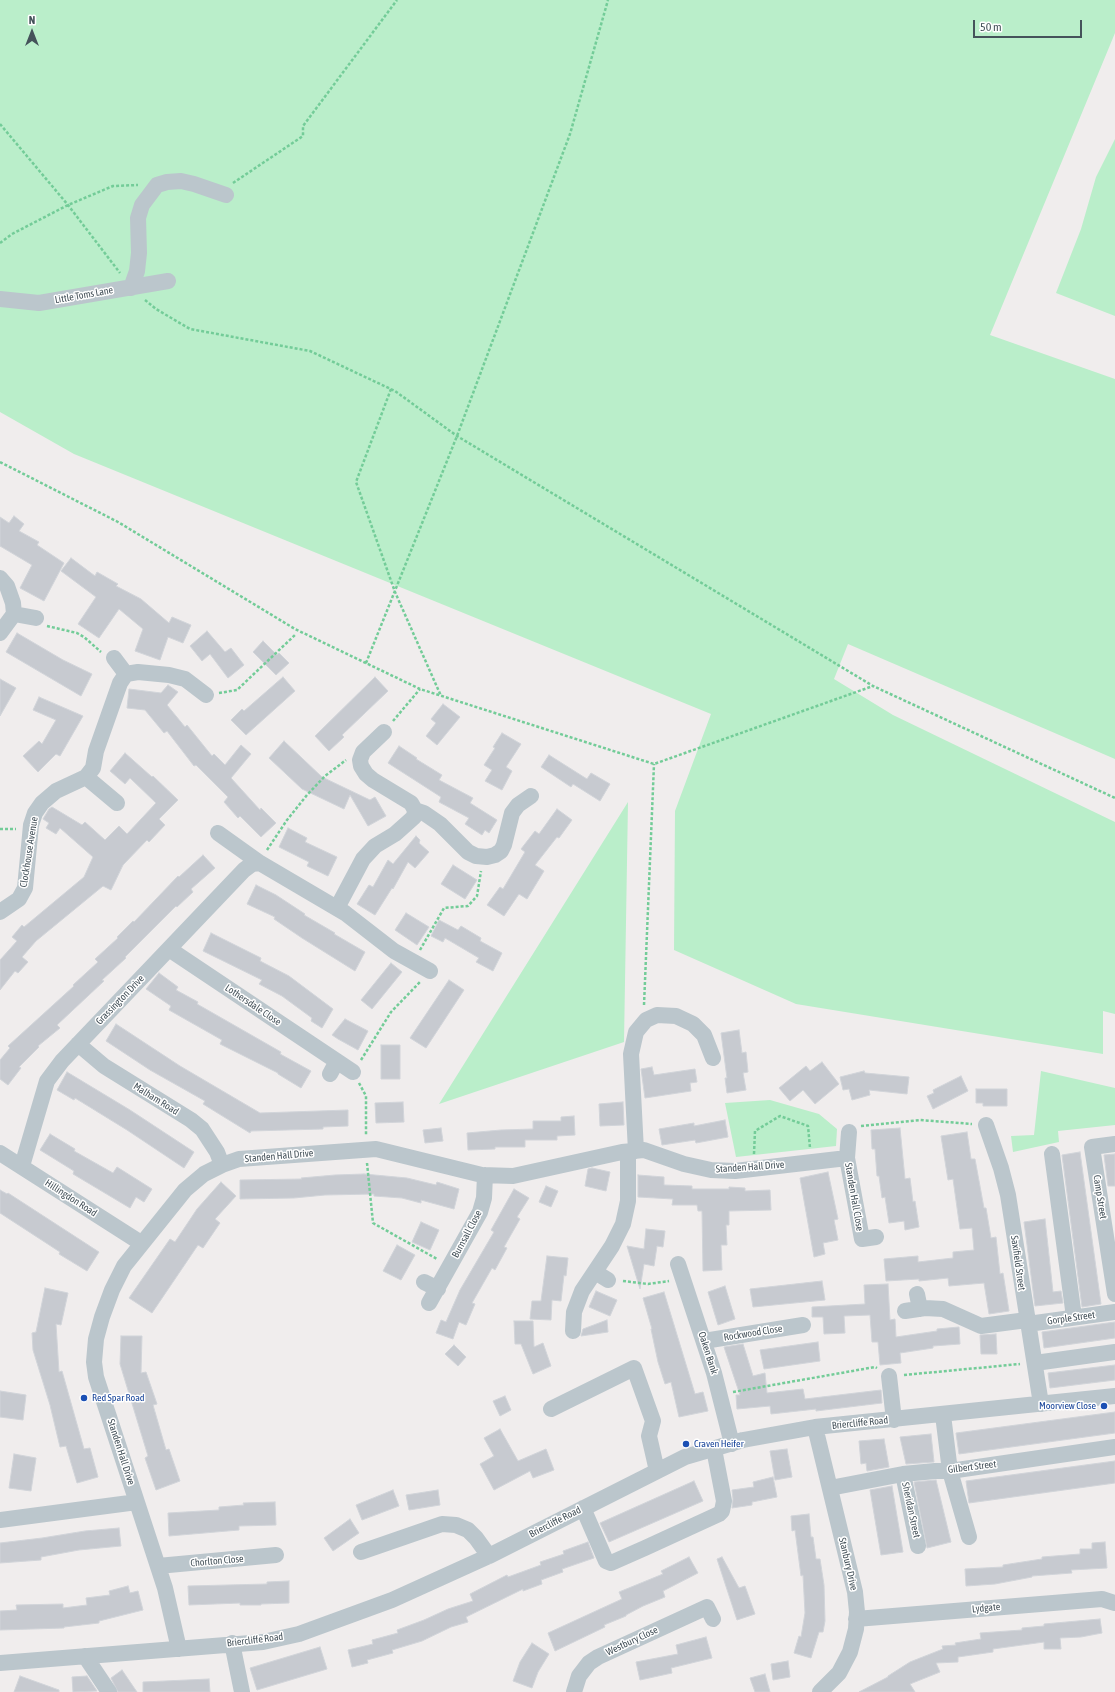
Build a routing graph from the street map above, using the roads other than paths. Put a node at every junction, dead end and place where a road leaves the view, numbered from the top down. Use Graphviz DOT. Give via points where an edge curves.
graph roads {
  1 [pos="226,195"];
  2 [pos="168,281"];
  3 [pos="131,288"];
  4 [pos="0,299"];
  5 [pos="0,578"];
  6 [pos="14,614"];
  7 [pos="36,618"];
  8 [pos="0,633"];
  9 [pos="114,658"];
  10 [pos="126,674"];
  11 [pos="206,695"];
  12 [pos="384,732"];
  13 [pos="86,777"];
  14 [pos="531,796"];
  15 [pos="117,804"];
  16 [pos="415,810"];
  17 [pos="218,833"];
  18 [pos="260,863"];
  19 [pos="337,908"];
  20 [pos="0,912"];
  21 [pos="169,949"];
  22 [pos="430,971"];
  23 [pos="78,1044"];
  24 [pos="713,1058"];
  25 [pos="353,1072"];
  26 [pos="986,1125"];
  27 [pos="850,1132"];
  28 [pos="1115,1144"];
  29 [pos="632,1151"];
  30 [pos="0,1153"];
  31 [pos="1052,1154"];
  32 [pos="847,1158"];
  33 [pos="222,1165"];
  34 [pos="22,1166"];
  35 [pos="485,1175"];
  36 [pos="863,1240"];
  37 [pos="141,1243"];
  38 [pos="680,1270"];
  39 [pos="1115,1294"];
  40 [pos="430,1303"];
  41 [pos="914,1304"];
  42 [pos="1115,1312"];
  43 [pos="1074,1317"];
  44 [pos="1028,1322"];
  45 [pos="803,1325"];
  46 [pos="573,1331"];
  47 [pos="704,1341"];
  48 [pos="1115,1352"];
  49 [pos="1035,1363"];
  50 [pos="889,1376"];
  51 [pos="1115,1396"];
  52 [pos="1041,1404"];
  53 [pos="551,1409"];
  54 [pos="944,1415"];
  55 [pos="894,1420"];
  56 [pos="815,1427"];
  57 [pos="732,1444"];
  58 [pos="1115,1447"];
  59 [pos="714,1449"];
  60 [pos="657,1471"];
  61 [pos="950,1471"];
  62 [pos="903,1474"];
  63 [pos="830,1488"];
  64 [pos="137,1502"];
  65 [pos="583,1508"];
  66 [pos="0,1520"];
  67 [pos="970,1537"];
  68 [pos="918,1546"];
  69 [pos="361,1552"];
  70 [pos="276,1555"];
  71 [pos="489,1556"];
  72 [pos="158,1566"];
  73 [pos="1115,1603"];
  74 [pos="708,1608"];
  75 [pos="856,1619"];
  76 [pos="232,1643"];
  77 [pos="179,1648"];
  78 [pos="85,1656"];
  79 [pos="0,1663"];
  80 [pos="109,1692"];
  81 [pos="242,1692"];
  82 [pos="574,1692"];
  83 [pos="820,1692"];
  1 -- 3 [label="street" via="181,181 157,185 142,205 138,218 139,253 137,271"];
  2 -- 3 [label="street, Little Toms Lane"];
  3 -- 4 [label="street, Little Toms Lane" via="39,303"];
  5 -- 6 [label="street" via="7,586"];
  6 -- 7 [label="street"];
  6 -- 8 [label="street"];
  9 -- 10 [label="street"];
  10 -- 11 [label="street" via="138,672 185,679"];
  10 -- 13 [label="street" via="120,683 92,768"];
  12 -- 16 [label="street" via="363,752 361,766 366,774 411,803"];
  13 -- 15 [label="street"];
  13 -- 20 [label="street, Clockhouse Avenue" via="56,791 35,813 31,825 25,888 19,899"];
  14 -- 16 [label="street" via="512,813 501,851 484,857 468,852 440,824"];
  16 -- 19 [label="street" via="414,817 406,826 374,846"];
  17 -- 18 [label="street"];
  18 -- 19 [label="street"];
  18 -- 21 [label="street, Grassington Drive" via="252,864 244,870"];
  19 -- 22 [label="street" via="394,951"];
  21 -- 23 [label="street, Grassington Drive"];
  21 -- 25 [label="street, Lothersdale Close" via="333,1067"];
  23 -- 33 [label="street, Malham Road" via="104,1066 202,1129"];
  23 -- 34 [label="street, Grassington Drive" via="47,1081"];
  24 -- 29 [label="street" via="704,1035 693,1024 676,1016 657,1015 643,1023 636,1032 631,1054"];
  26 -- 44 [label="street, Saxifield Street" via="1008,1195"];
  27 -- 32 [label="street, Standen Hall Close"];
  28 -- 39 [label="street, Camp Street" via="1092,1147"];
  29 -- 32 [label="street, Standen Hall Drive" via="644,1150 711,1170 735,1171"];
  29 -- 35 [label="street, Standen Hall Drive" via="513,1176"];
  29 -- 46 [label="street" via="628,1201 623,1224 602,1276 582,1291 574,1312"];
  30 -- 34 [label="street, Hillingdon Road"];
  31 -- 43 [label="street"];
  32 -- 36 [label="street, Standen Hall Close"];
  33 -- 35 [label="street, Standen Hall Drive" via="240,1159 376,1148"];
  33 -- 37 [label="street, Standen Hall Drive" via="204,1174 185,1190"];
  34 -- 37 [label="street, Hillingdon Road"];
  35 -- 40 [label="street, Burnsall Close" via="484,1198 480,1212 450,1266 431,1286"];
  37 -- 64 [label="street, Standen Hall Drive" via="124,1266 112,1290 96,1339 94,1362 96,1377"];
  38 -- 47 [label="street, Oaken Bank"];
  41 -- 44 [label="street, Gorple Street" via="943,1309 981,1326"];
  42 -- 43 [label="street, Gorple Street"];
  43 -- 44 [label="street, Gorple Street"];
  44 -- 49 [label="street, Saxifield Street"];
  45 -- 47 [label="street, Rockwood Close"];
  47 -- 57 [label="street, Oaken Bank" via="723,1402"];
  48 -- 49 [label="street"];
  49 -- 52 [label="street, Saxifield Street"];
  50 -- 55 [label="street"];
  51 -- 52 [label="street, Briercliffe Road"];
  52 -- 54 [label="street, Briercliffe Road"];
  53 -- 60 [label="street" via="634,1368 653,1421 649,1436"];
  54 -- 55 [label="street, Briercliffe Road"];
  54 -- 61 [label="street"];
  55 -- 56 [label="street, Briercliffe Road"];
  56 -- 57 [label="street, Briercliffe Road"];
  56 -- 63 [label="street, Stanbury Drive"];
  57 -- 59 [label="street, Briercliffe Road"];
  58 -- 61 [label="street, Gilbert Street"];
  59 -- 60 [label="street, Briercliffe Road" via="685,1457"];
  59 -- 65 [label="street" via="723,1496 722,1511 645,1548 611,1563 606,1561"];
  60 -- 65 [label="street, Briercliffe Road"];
  61 -- 62 [label="street, Gilbert Street"];
  61 -- 67 [label="street"];
  62 -- 63 [label="street, Gilbert Street"];
  62 -- 68 [label="street, Sheridan Street"];
  63 -- 75 [label="street, Stanbury Drive" via="855,1592"];
  64 -- 66 [label="street"];
  64 -- 72 [label="street, Standen Hall Drive"];
  65 -- 71 [label="street, Briercliffe Road"];
  69 -- 71 [label="street" via="442,1524 456,1525 468,1530"];
  70 -- 72 [label="street, Chorlton Close"];
  71 -- 76 [label="street, Briercliffe Road" via="392,1600 299,1634 263,1642"];
  72 -- 77 [label="street, Standen Hall Drive"];
  73 -- 75 [label="street, Lydgate" via="1102,1599"];
  74 -- 82 [label="street, Westbury Close" via="598,1657 589,1663 579,1676"];
  75 -- 83 [label="street, Stanbury Drive" via="850,1652 839,1673"];
  76 -- 77 [label="street, Briercliffe Road"];
  76 -- 81 [label="street"];
  77 -- 78 [label="street, Briercliffe Road"];
  78 -- 79 [label="street, Briercliffe Road"];
  78 -- 80 [label="street"];
}
